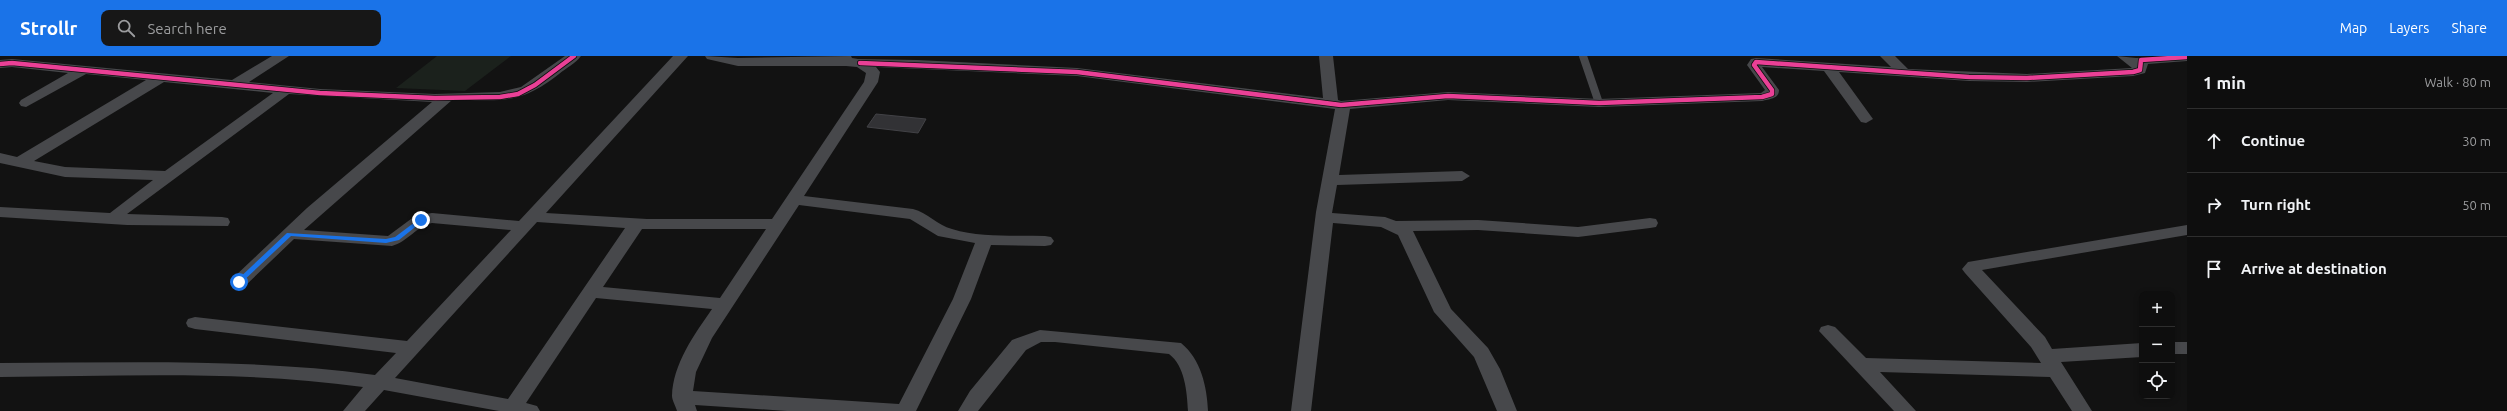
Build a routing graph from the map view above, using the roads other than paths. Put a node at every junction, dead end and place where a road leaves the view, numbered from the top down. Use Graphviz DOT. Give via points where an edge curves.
graph roads {
  1 [pos="282,56"];
  2 [pos="574,56"];
  3 [pos="681,56"];
  4 [pos="712,56"];
  5 [pos="1326,56"];
  6 [pos="1583,56"];
  7 [pos="1887,56"];
  8 [pos="2124,56"];
  9 [pos="2187,57"];
  10 [pos="850,60"];
  11 [pos="0,64"];
  12 [pos="1828,67"];
  13 [pos="2140,67"];
  14 [pos="84,70"];
  15 [pos="1904,72"];
  16 [pos="162,77"];
  17 [pos="234,85"];
  18 [pos="286,90"];
  19 [pos="448,96"];
  20 [pos="1599,102"];
  21 [pos="26,103"];
  22 [pos="1337,104"];
  23 [pos="1866,119"];
  24 [pos="0,158"];
  25 [pos="20,162"];
  26 [pos="170,176"];
  27 [pos="1462,176"];
  28 [pos="1330,180"];
  29 [pos="793,199"];
  30 [pos="0,212"];
  31 [pos="1325,217"];
  32 [pos="119,218"];
  33 [pos="528,221"];
  34 [pos="222,222"];
  35 [pos="637,223"];
  36 [pos="1650,223"];
  37 [pos="777,224"];
  38 [pos="1397,226"];
  39 [pos="2187,230"];
  40 [pos="289,234"];
  41 [pos="985,239"];
  42 [pos="1045,241"];
  43 [pos="239,282"];
  44 [pos="590,292"];
  45 [pos="723,304"];
  46 [pos="196,323"];
  47 [pos="1828,331"];
  48 [pos="411,348"];
  49 [pos="2175,348"];
  50 [pos="2187,348"];
  51 [pos="2139,350"];
  52 [pos="2053,363"];
  53 [pos="1862,365"];
  54 [pos="0,370"];
  55 [pos="380,382"];
  56 [pos="684,404"];
  57 [pos="522,409"];
  58 [pos="353,411"];
  59 [pos="899,411"];
  60 [pos="906,411"];
  61 [pos="968,411"];
  62 [pos="1198,411"];
  63 [pos="1300,411"];
  64 [pos="1507,411"];
  65 [pos="1906,411"];
  66 [pos="2082,411"];
  1 -- 17 [label="street"];
  2 -- 19 [label="street" via="524,91 510,96"];
  3 -- 33 [label="street"];
  4 -- 10 [label="street" via="738,62"];
  5 -- 22 [label="street"];
  6 -- 20 [label="lane"];
  7 -- 15 [label="street"];
  8 -- 13 [label="street"];
  9 -- 13 [label="street" via="2145,60 2140,62"];
  10 -- 22 [label="street" via="1077,72"];
  10 -- 29 [label="street" via="873,72 871,82"];
  11 -- 14 [label="street"];
  12 -- 15 [label="street"];
  12 -- 20 [label="street" via="1754,62 1754,66 1772,90 1772,94 1762,97"];
  12 -- 23 [label="street"];
  13 -- 15 [label="street" via="2140,70 2133,72 2027,78 1964,77"];
  14 -- 16 [label="street"];
  14 -- 21 [label="street"];
  16 -- 17 [label="street"];
  16 -- 25 [label="street"];
  17 -- 18 [label="street"];
  18 -- 19 [label="street" via="320,94 435,98"];
  18 -- 26 [label="street"];
  19 -- 40 [label="street" via="356,173"];
  20 -- 22 [label="street" via="1448,96"];
  22 -- 28 [label="street"];
  24 -- 25 [label="street"];
  25 -- 26 [label="street" via="75,173"];
  26 -- 32 [label="street" via="118,213"];
  27 -- 28 [label="street"];
  28 -- 31 [label="street"];
  29 -- 37 [label="street"];
  29 -- 41 [label="street" via="913,214 927,219 943,232"];
  30 -- 32 [label="street"];
  31 -- 38 [label="street" via="1385,222"];
  31 -- 63 [label="street"];
  32 -- 34 [label="street"];
  33 -- 35 [label="street"];
  33 -- 40 [label="street" via="432,218 421,220 397,239 386,241"];
  33 -- 48 [label="street"];
  35 -- 37 [label="street"];
  35 -- 44 [label="street"];
  36 -- 38 [label="street" via="1578,232 1478,225"];
  37 -- 45 [label="street"];
  38 -- 64 [label="street" via="1405,232 1443,312 1481,353"];
  39 -- 52 [label="street" via="1974,266 1971,269 1974,274 2028,330"];
  40 -- 43 [label="street"];
  41 -- 42 [label="street"];
  41 -- 60 [label="street" via="962,299"];
  44 -- 45 [label="street"];
  44 -- 57 [label="street"];
  45 -- 56 [label="street" via="683,376"];
  46 -- 48 [label="street"];
  47 -- 53 [label="street"];
  48 -- 55 [label="street"];
  49 -- 50 [label="street"];
  51 -- 52 [label="street"];
  52 -- 53 [label="street"];
  52 -- 66 [label="street"];
  53 -- 65 [label="street"];
  54 -- 55 [label="street" via="243,370"];
  55 -- 57 [label="street" via="476,398"];
  55 -- 58 [label="street"];
  56 -- 59 [label="street"];
  61 -- 62 [label="street" via="1018,345 1040,336 1174,348 1184,356 1197,394"];
}
